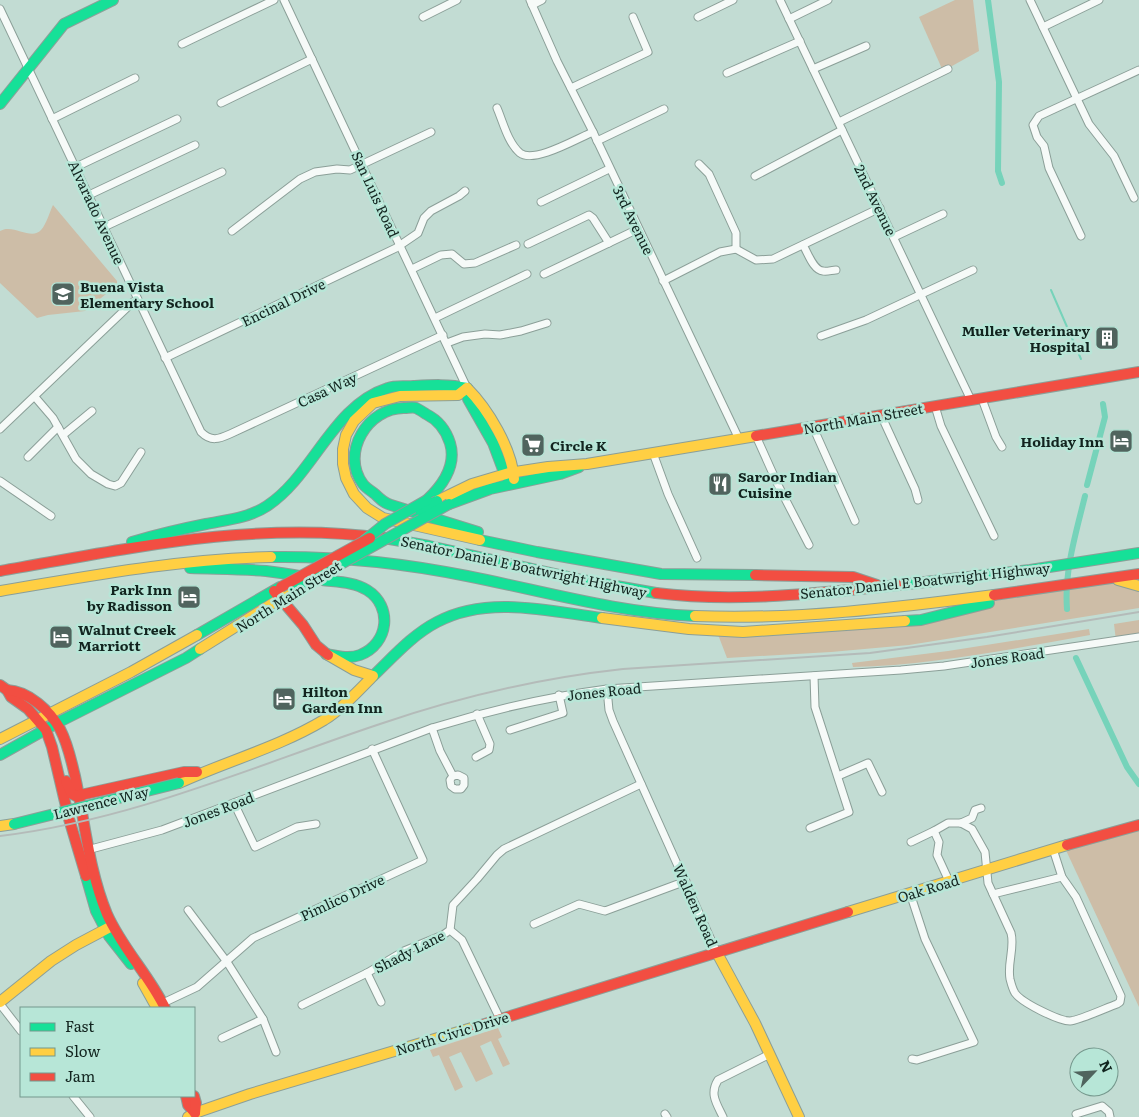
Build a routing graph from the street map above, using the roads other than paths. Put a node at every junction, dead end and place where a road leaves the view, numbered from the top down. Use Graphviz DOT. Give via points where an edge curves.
graph roads {
  1 [pos="113,0"];
  2 [pos="274,0"];
  3 [pos="284,0"];
  4 [pos="457,0"];
  5 [pos="542,0"];
  6 [pos="733,0"];
  7 [pos="780,0"];
  8 [pos="828,0"];
  9 [pos="1030,0"];
  10 [pos="1099,0"];
  11 [pos="531,2"];
  12 [pos="0,9"];
  13 [pos="423,17"];
  14 [pos="633,17"];
  15 [pos="698,17"];
  16 [pos="789,19"];
  17 [pos="1043,27"];
  18 [pos="800,41"];
  19 [pos="182,44"];
  20 [pos="866,46"];
  21 [pos="312,59"];
  22 [pos="29,68"];
  23 [pos="813,69"];
  24 [pos="948,69"];
  25 [pos="1139,70"];
  26 [pos="727,73"];
  27 [pos="135,78"];
  28 [pos="571,88"];
  29 [pos="1077,99"];
  30 [pos="221,103"];
  31 [pos="0,104"];
  32 [pos="497,108"];
  33 [pos="664,110"];
  34 [pos="52,119"];
  35 [pos="177,119"];
  36 [pos="838,122"];
  37 [pos="842,130"];
  38 [pos="431,132"];
  39 [pos="593,132"];
  40 [pos="597,141"];
  41 [pos="195,145"];
  42 [pos="699,164"];
  43 [pos="363,165"];
  44 [pos="76,166"];
  45 [pos="609,169"];
  46 [pos="222,172"];
  47 [pos="755,176"];
  48 [pos="465,191"];
  49 [pos="89,195"];
  50 [pos="1134,198"];
  51 [pos="541,202"];
  52 [pos="880,208"];
  53 [pos="944,214"];
  54 [pos="104,227"];
  55 [pos="638,229"];
  56 [pos="232,231"];
  57 [pos="1081,236"];
  58 [pos="894,237"];
  59 [pos="610,243"];
  60 [pos="528,244"];
  61 [pos="400,245"];
  62 [pos="516,245"];
  63 [pos="804,245"];
  64 [pos="736,249"];
  65 [pos="412,269"];
  66 [pos="836,270"];
  67 [pos="973,270"];
  68 [pos="527,274"];
  69 [pos="544,274"];
  70 [pos="663,281"];
  71 [pos="922,295"];
  72 [pos="133,302"];
  73 [pos="435,318"];
  74 [pos="547,323"];
  75 [pos="443,335"];
  76 [pos="821,336"];
  77 [pos="447,343"];
  78 [pos="165,358"];
  79 [pos="1139,372"];
  80 [pos="467,388"];
  81 [pos="35,397"];
  82 [pos="976,400"];
  83 [pos="935,406"];
  84 [pos="92,411"];
  85 [pos="881,416"];
  86 [pos="58,427"];
  87 [pos="813,427"];
  88 [pos="0,429"];
  89 [pos="63,435"];
  90 [pos="756,436"];
  91 [pos="210,439"];
  92 [pos="739,439"];
  93 [pos="1002,447"];
  94 [pos="141,452"];
  95 [pos="653,454"];
  96 [pos="28,458"];
  97 [pos="511,477"];
  98 [pos="0,481"];
  99 [pos="432,500"];
  100 [pos="918,500"];
  101 [pos="51,516"];
  102 [pos="855,521"];
  103 [pos="994,536"];
  104 [pos="809,545"];
  105 [pos="537,552"];
  106 [pos="1139,553"];
  107 [pos="82,558"];
  108 [pos="697,558"];
  109 [pos="1139,560"];
  110 [pos="1091,565"];
  111 [pos="152,567"];
  112 [pos="1055,570"];
  113 [pos="0,571"];
  114 [pos="1139,574"];
  115 [pos="1113,579"];
  116 [pos="1139,586"];
  117 [pos="882,587"];
  118 [pos="1047,588"];
  119 [pos="849,590"];
  120 [pos="0,592"];
  121 [pos="278,592"];
  122 [pos="1139,636"];
  123 [pos="326,654"];
  124 [pos="373,676"];
  125 [pos="814,676"];
  126 [pos="4,687"];
  127 [pos="607,689"];
  128 [pos="559,695"];
  129 [pos="49,713"];
  130 [pos="477,714"];
  131 [pos="36,719"];
  132 [pos="57,724"];
  133 [pos="432,728"];
  134 [pos="46,730"];
  135 [pos="510,730"];
  136 [pos="0,739"];
  137 [pos="52,747"];
  138 [pos="372,750"];
  139 [pos="0,754"];
  140 [pos="476,757"];
  141 [pos="201,772"];
  142 [pos="454,776"];
  143 [pos="838,776"];
  144 [pos="641,784"];
  145 [pos="882,792"];
  146 [pos="80,795"];
  147 [pos="234,803"];
  148 [pos="981,808"];
  149 [pos="69,819"];
  150 [pos="960,822"];
  151 [pos="316,824"];
  152 [pos="0,826"];
  153 [pos="1139,826"];
  154 [pos="810,828"];
  155 [pos="934,831"];
  156 [pos="911,842"];
  157 [pos="1053,849"];
  158 [pos="91,850"];
  159 [pos="986,870"];
  160 [pos="1062,877"];
  161 [pos="686,881"];
  162 [pos="949,882"];
  163 [pos="910,893"];
  164 [pos="993,894"];
  165 [pos="91,897"];
  166 [pos="188,910"];
  167 [pos="534,924"];
  168 [pos="109,928"];
  169 [pos="450,930"];
  170 [pos="717,953"];
  171 [pos="226,962"];
  172 [pos="367,973"];
  173 [pos="381,1002"];
  174 [pos="0,1003"];
  175 [pos="302,1005"];
  176 [pos="161,1007"];
  177 [pos="264,1018"];
  178 [pos="500,1019"];
  179 [pos="20,1030"];
  180 [pos="222,1038"];
  181 [pos="276,1052"];
  182 [pos="770,1054"];
  183 [pos="912,1059"];
  184 [pos="74,1097"];
  185 [pos="186,1097"];
  186 [pos="194,1097"];
  187 [pos="1076,1114"];
  188 [pos="192,1115"];
  189 [pos="90,1117"];
  190 [pos="723,1117"];
  191 [pos="798,1117"];
  192 [pos="1110,1117"];
  1 -- 22 [label="main road" via="64,24"];
  2 -- 19 [label="street"];
  3 -- 21 [label="street, San Luis Road"];
  4 -- 13 [label="street"];
  5 -- 11 [label="street"];
  6 -- 15 [label="street"];
  7 -- 16 [label="street, 2nd Avenue"];
  8 -- 16 [label="street"];
  9 -- 17 [label="street"];
  10 -- 17 [label="street"];
  11 -- 28 [label="street, 3rd Avenue"];
  12 -- 22 [label="street, Alvarado Avenue"];
  14 -- 28 [label="street" via="648,52"];
  16 -- 18 [label="street, 2nd Avenue"];
  17 -- 29 [label="street"];
  18 -- 23 [label="street, 2nd Avenue"];
  18 -- 26 [label="street"];
  20 -- 23 [label="street"];
  21 -- 30 [label="street"];
  21 -- 43 [label="street, San Luis Road"];
  22 -- 31 [label="main road"];
  22 -- 34 [label="street, Alvarado Avenue"];
  23 -- 36 [label="street, 2nd Avenue"];
  24 -- 36 [label="street"];
  25 -- 29 [label="street"];
  27 -- 34 [label="street"];
  28 -- 39 [label="street, 3rd Avenue"];
  29 -- 50 [label="street" via="1093,130 1114,156"];
  29 -- 57 [label="street" via="1039,116 1033,125"];
  32 -- 39 [label="street" via="510,140 520,153 528,157 539,156"];
  33 -- 40 [label="street"];
  34 -- 44 [label="street, Alvarado Avenue"];
  35 -- 44 [label="street"];
  36 -- 37 [label="street, 2nd Avenue"];
  37 -- 47 [label="street"];
  37 -- 52 [label="street, 2nd Avenue"];
  38 -- 43 [label="street"];
  39 -- 40 [label="street, 3rd Avenue"];
  40 -- 45 [label="street, 3rd Avenue"];
  41 -- 49 [label="street"];
  42 -- 64 [label="street" via="709,174 736,233"];
  43 -- 56 [label="street" via="350,170 315,172 300,179"];
  43 -- 61 [label="street, San Luis Road"];
  44 -- 49 [label="street, Alvarado Avenue"];
  45 -- 51 [label="street"];
  45 -- 55 [label="street, 3rd Avenue"];
  46 -- 54 [label="street"];
  48 -- 61 [label="street, Encinal Drive" via="431,211 418,233"];
  49 -- 54 [label="street, Alvarado Avenue"];
  52 -- 58 [label="street, 2nd Avenue"];
  52 -- 63 [label="street"];
  53 -- 58 [label="street"];
  54 -- 78 [label="street, Alvarado Avenue"];
  55 -- 59 [label="street"];
  55 -- 70 [label="street, 3rd Avenue"];
  58 -- 71 [label="street, 2nd Avenue"];
  59 -- 60 [label="street" via="589,215"];
  59 -- 69 [label="street"];
  61 -- 65 [label="street, San Luis Road"];
  61 -- 78 [label="street, Encinal Drive"];
  62 -- 65 [label="street" via="475,264 464,264 452,254 441,255"];
  63 -- 64 [label="street" via="773,259 756,260"];
  63 -- 66 [label="street" via="819,269"];
  64 -- 70 [label="street" via="720,252"];
  65 -- 73 [label="street, San Luis Road"];
  67 -- 71 [label="street"];
  68 -- 73 [label="street"];
  70 -- 92 [label="street, 3rd Avenue"];
  71 -- 76 [label="street"];
  71 -- 82 [label="street, 2nd Avenue"];
  72 -- 81 [label="street"];
  73 -- 75 [label="street, San Luis Road"];
  74 -- 77 [label="street" via="500,335 463,337"];
  75 -- 77 [label="street, San Luis Road"];
  75 -- 91 [label="street, Casa Way" via="230,434"];
  77 -- 80 [label="street, San Luis Road"];
  78 -- 91 [label="street, Alvarado Avenue" via="201,432"];
  79 -- 82 [label="main road, North Main Street"];
  80 -- 97 [label="main road, San Luis Road" via="478,400 510,457"];
  80 -- 105 [label="main road" via="458,395 400,396 373,403 354,421 346,435 343,464 346,478 354,494 383,518"];
  80 -- 107 [label="main road" via="453,384 431,385 388,388 373,394 349,413 282,496 266,506 244,516 153,536"];
  81 -- 86 [label="street"];
  81 -- 88 [label="street"];
  82 -- 83 [label="main road, North Main Street"];
  82 -- 93 [label="street, 2nd Avenue"];
  83 -- 85 [label="main road, North Main Street"];
  83 -- 103 [label="street" via="941,426"];
  84 -- 89 [label="street"];
  85 -- 87 [label="main road, North Main Street"];
  85 -- 100 [label="street"];
  86 -- 89 [label="street"];
  86 -- 96 [label="street"];
  87 -- 90 [label="main road, North Main Street"];
  87 -- 102 [label="street"];
  89 -- 94 [label="street" via="76,459 91,474 115,486 121,483"];
  90 -- 92 [label="main road, North Main Street"];
  90 -- 104 [label="street"];
  92 -- 95 [label="main road, North Main Street"];
  95 -- 97 [label="main road, North Main Street" via="587,464 558,464"];
  95 -- 108 [label="street"];
  97 -- 99 [label="main road, North Main Street" via="466,486"];
  97 -- 121 [label="main road, North Main Street, bridge" via="449,504 294,590"];
  98 -- 101 [label="street"];
  99 -- 105 [label="main road" via="450,467 451,452 446,433 430,416 413,408 390,410 375,416 356,441 353,459 357,475 367,490 385,503"];
  99 -- 121 [label="main road, North Main Street, bridge" via="385,524 364,541"];
  105 -- 117 [label="main road" via="662,574 853,576"];
  106 -- 110 [label="main road, Senator Daniel E Boatwright Highway"];
  107 -- 113 [label="main road, Senator Daniel E Boatwright Highway"];
  107 -- 119 [label="main road, Senator Daniel E Boatwright Highway" via="231,534 322,532 401,541 589,582 660,593 743,597"];
  109 -- 110 [label="main road"];
  110 -- 112 [label="main road, Senator Daniel E Boatwright Highway"];
  111 -- 118 [label="main road, Senator Daniel E Boatwright Highway" via="256,557 367,561 438,570 617,608 722,617 875,608"];
  111 -- 120 [label="main road, Senator Daniel E Boatwright Highway"];
  111 -- 123 [label="main road" via="266,571 353,584 368,590 384,611 384,635 371,650 360,655"];
  112 -- 117 [label="main road, Senator Daniel E Boatwright Highway"];
  112 -- 119 [label="main road" via="979,584 866,596"];
  114 -- 115 [label="main road, Senator Daniel E Boatwright Highway"];
  115 -- 116 [label="main road"];
  115 -- 118 [label="main road, Senator Daniel E Boatwright Highway"];
  117 -- 119 [label="main road, Senator Daniel E Boatwright Highway"];
  118 -- 124 [label="main road, Lawrence Way" via="921,620 744,632 717,632 524,608 487,607 446,618 417,634"];
  121 -- 123 [label="main road"];
  121 -- 129 [label="main road, North Main Street"];
  121 -- 132 [label="main road, North Main Street" via="186,658"];
  122 -- 125 [label="street, Jones Road" via="944,666"];
  123 -- 124 [label="main road" via="354,670"];
  124 -- 141 [label="main road, Lawrence Way" via="345,704 324,719 232,762"];
  125 -- 127 [label="street, Jones Road"];
  125 -- 143 [label="street" via="815,707"];
  126 -- 129 [label="main road" via="16,690"];
  126 -- 131 [label="main road"];
  127 -- 128 [label="street, Jones Road"];
  127 -- 144 [label="street, Walden Road" via="609,710"];
  128 -- 130 [label="street, Jones Road"];
  128 -- 135 [label="street" via="563,713"];
  129 -- 131 [label="main road, North Main Street"];
  129 -- 132 [label="main road"];
  130 -- 133 [label="street, Jones Road"];
  130 -- 140 [label="street" via="490,744 489,750"];
  131 -- 134 [label="main road"];
  131 -- 136 [label="main road, North Main Street"];
  132 -- 134 [label="main road, North Main Street"];
  132 -- 146 [label="main road" via="71,758"];
  133 -- 138 [label="street, Jones Road"];
  133 -- 142 [label="street"];
  134 -- 137 [label="main road"];
  134 -- 139 [label="main road, North Main Street"];
  137 -- 146 [label="main road" via="60,757 67,788 72,794"];
  137 -- 149 [label="main road"];
  138 -- 147 [label="street, Jones Road"];
  138 -- 171 [label="street, Pimlico Drive" via="422,860 253,938"];
  141 -- 146 [label="main road, Lawrence Way" via="184,772"];
  141 -- 152 [label="main road, Lawrence Way, bridge" via="178,783"];
  143 -- 145 [label="street" via="868,762"];
  143 -- 154 [label="street" via="849,812"];
  144 -- 161 [label="street, Walden Road"];
  144 -- 169 [label="street, Shady Lane" via="497,855 453,905"];
  146 -- 158 [label="main road"];
  147 -- 151 [label="street" via="255,847 297,826"];
  147 -- 158 [label="street, Jones Road" via="162,830"];
  148 -- 150 [label="street" via="975,810 972,818"];
  149 -- 158 [label="main road"];
  149 -- 165 [label="main road"];
  150 -- 155 [label="street" via="948,823"];
  150 -- 159 [label="street" via="972,829 985,852"];
  153 -- 157 [label="main road, Oak Road"];
  155 -- 156 [label="street"];
  155 -- 162 [label="street" via="939,842 937,855"];
  157 -- 159 [label="main road, Oak Road"];
  157 -- 160 [label="street"];
  158 -- 165 [label="main road" via="88,858"];
  158 -- 168 [label="main road"];
  159 -- 162 [label="main road, Oak Road"];
  159 -- 164 [label="street"];
  160 -- 164 [label="street"];
  160 -- 164 [label="street" via="1076,897 1121,996 1117,1004 1071,1021 1062,1020 1016,994 1008,966 1012,933"];
  161 -- 167 [label="street" via="605,911 579,904"];
  161 -- 170 [label="street, Walden Road"];
  162 -- 163 [label="main road, Oak Road"];
  163 -- 170 [label="main road, Oak Road"];
  163 -- 183 [label="street" via="925,939 974,1042"];
  165 -- 168 [label="main road" via="96,912"];
  166 -- 171 [label="street"];
  168 -- 174 [label="main road" via="51,961"];
  168 -- 176 [label="main road"];
  169 -- 172 [label="street, Shady Lane" via="404,951"];
  169 -- 178 [label="street" via="462,940"];
  170 -- 178 [label="main road, North Civic Drive"];
  170 -- 182 [label="main road, Walden Road"];
  171 -- 176 [label="street, Pimlico Drive" via="197,987"];
  171 -- 177 [label="street"];
  172 -- 173 [label="street"];
  172 -- 175 [label="street, Shady Lane"];
  174 -- 179 [label="street"];
  177 -- 180 [label="street"];
  177 -- 181 [label="street"];
  178 -- 188 [label="main road, North Civic Drive" via="250,1094"];
  182 -- 190 [label="street" via="718,1080 713,1095"];
  182 -- 191 [label="main road, Walden Road"];
  184 -- 189 [label="street"];
  185 -- 188 [label="main road"];
  186 -- 188 [label="main road"];
  187 -- 192 [label="street" via="1102,1106"];
}
